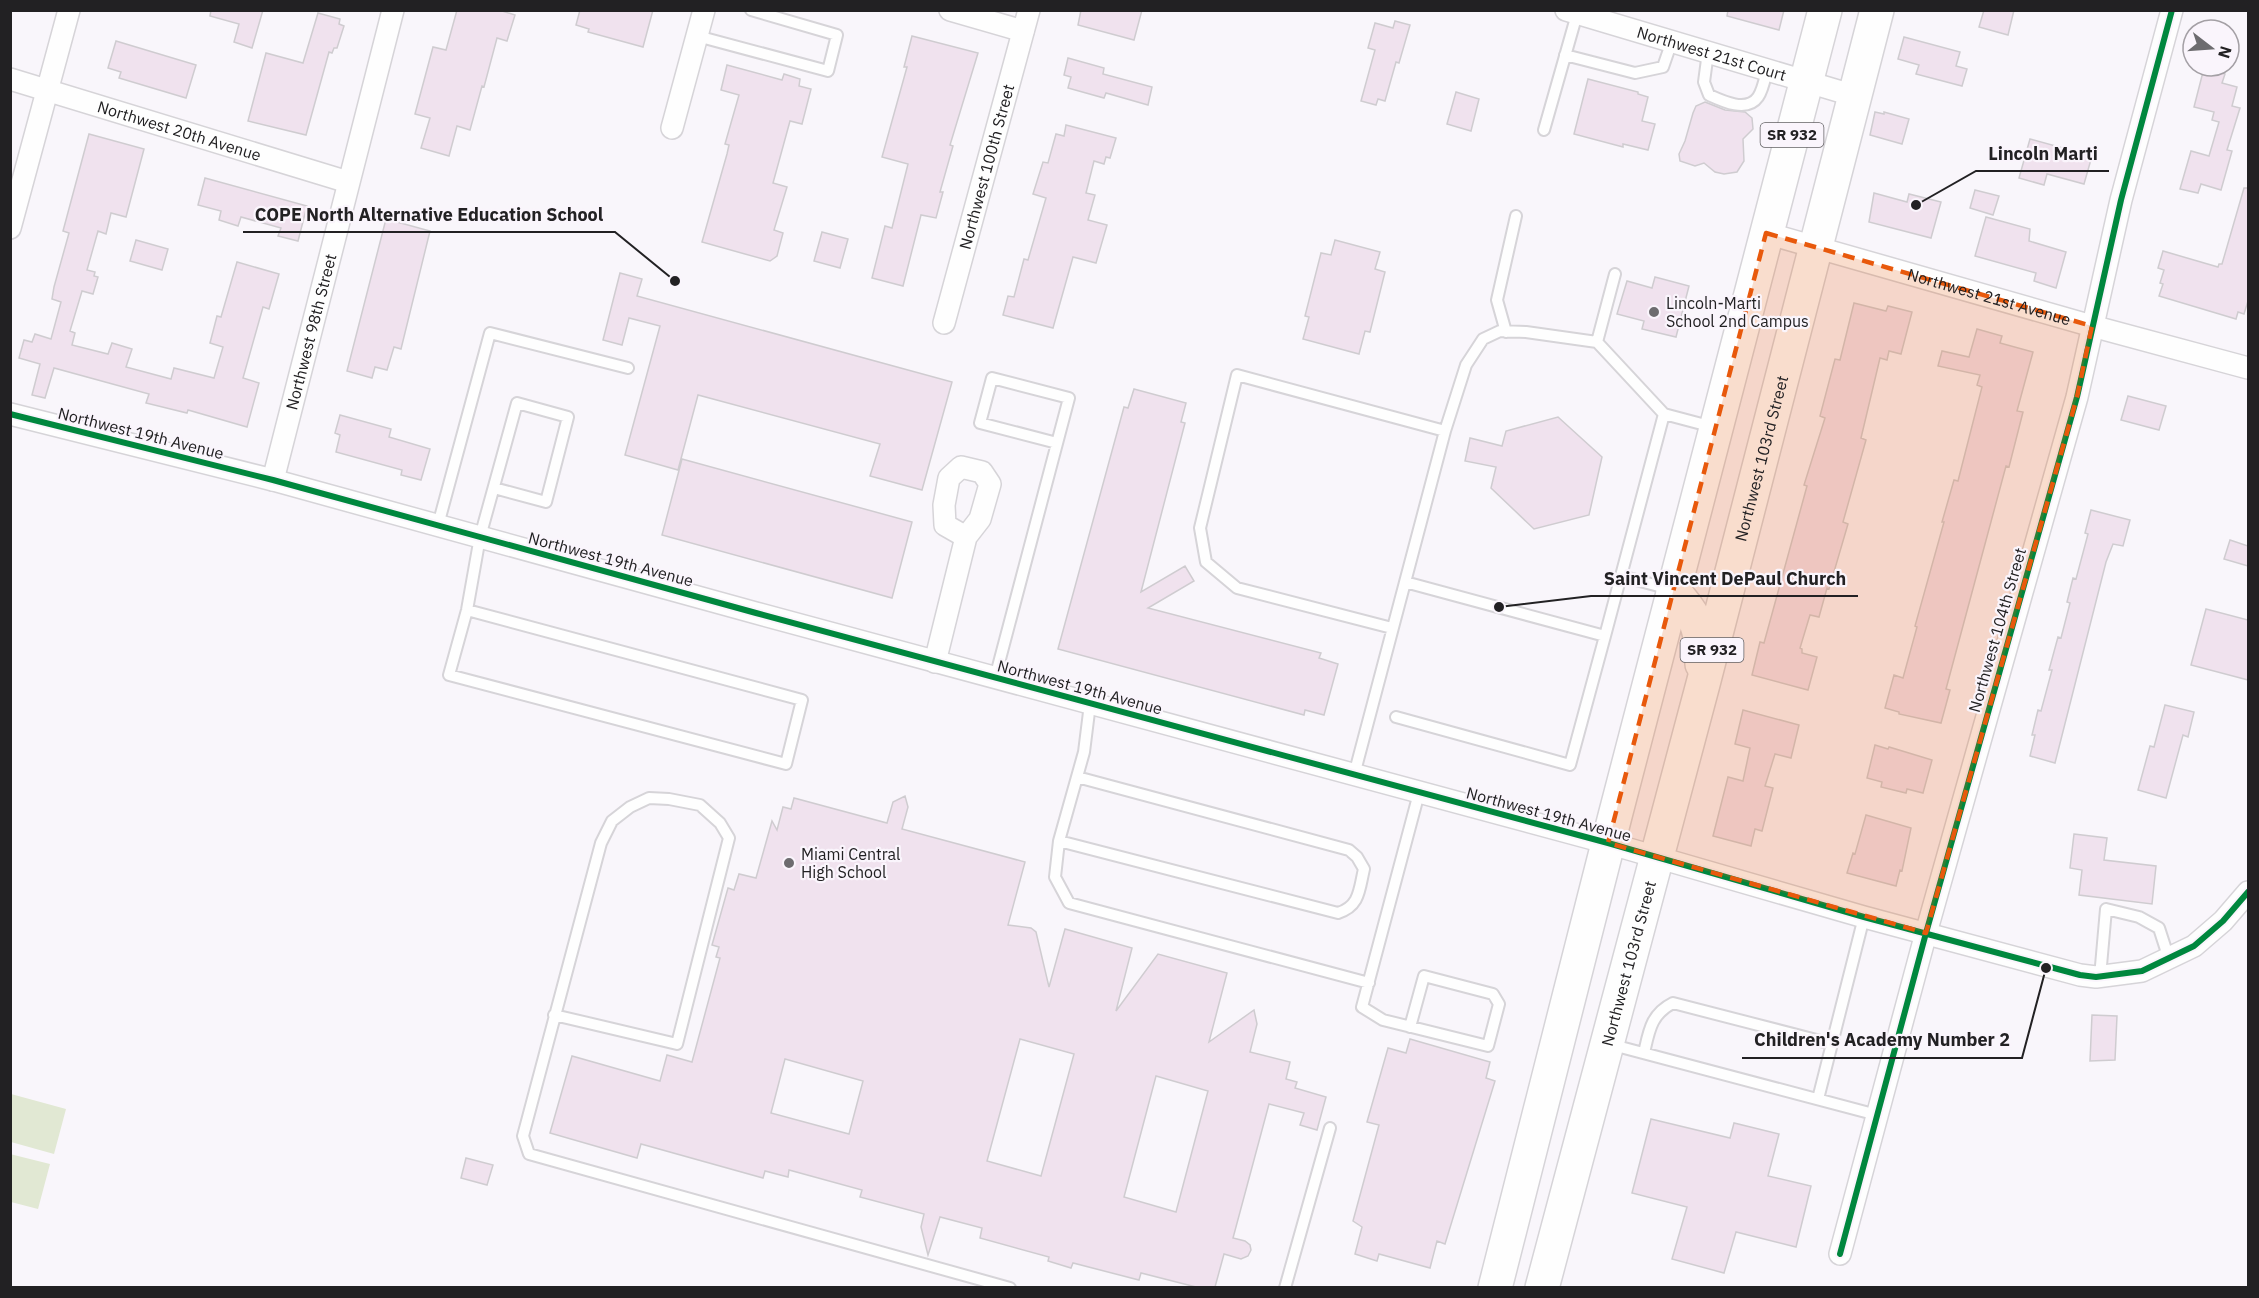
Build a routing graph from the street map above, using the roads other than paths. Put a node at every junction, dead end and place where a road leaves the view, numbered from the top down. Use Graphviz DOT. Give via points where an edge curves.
graph roads {
  1 [pos="69,10"];
  2 [pos="393,10"];
  3 [pos="704,10"];
  4 [pos="751,10"];
  5 [pos="950,10"];
  6 [pos="1825,10"];
  7 [pos="1877,10"];
  8 [pos="2172,10"];
  9 [pos="1572,12"];
  10 [pos="1026,21"];
  11 [pos="697,36"];
  12 [pos="1672,41"];
  13 [pos="1708,52"];
  14 [pos="1565,55"];
  15 [pos="1767,70"];
  16 [pos="10,79"];
  17 [pos="1806,81"];
  18 [pos="46,89"];
  19 [pos="1855,96"];
  20 [pos="672,128"];
  21 [pos="1544,130"];
  22 [pos="348,182"];
  23 [pos="1516,216"];
  24 [pos="10,228"];
  25 [pos="1766,233"];
  26 [pos="1817,247"];
  27 [pos="1615,274"];
  28 [pos="944,323"];
  29 [pos="2092,326"];
  30 [pos="1506,332"];
  31 [pos="1597,342"];
  32 [pos="628,368"];
  33 [pos="2248,368"];
  34 [pos="10,414"];
  35 [pos="1664,414"];
  36 [pos="1716,428"];
  37 [pos="1445,430"];
  38 [pos="1057,443"];
  39 [pos="273,480"];
  40 [pos="494,488"];
  41 [pos="438,525"];
  42 [pos="480,537"];
  43 [pos="966,537"];
  44 [pos="1621,576"];
  45 [pos="1405,582"];
  46 [pos="1673,590"];
  47 [pos="467,610"];
  48 [pos="1392,628"];
  49 [pos="1605,636"];
  50 [pos="935,662"];
  51 [pos="995,678"];
  52 [pos="1703,684"];
  53 [pos="1090,704"];
  54 [pos="1396,717"];
  55 [pos="1354,775"];
  56 [pos="1077,777"];
  57 [pos="1419,793"];
  58 [pos="1059,842"];
  59 [pos="1608,843"];
  60 [pos="1657,857"];
  61 [pos="2248,892"];
  62 [pos="1864,917"];
  63 [pos="1926,933"];
  64 [pos="2169,959"];
  65 [pos="2100,976"];
  66 [pos="1369,983"];
  67 [pos="554,1015"];
  68 [pos="1410,1027"];
  69 [pos="1606,1043"];
  70 [pos="1832,1044"];
  71 [pos="1644,1053"];
  72 [pos="1818,1099"];
  73 [pos="1877,1115"];
  74 [pos="1330,1128"];
  75 [pos="1840,1254"];
  76 [pos="1010,1287"];
  77 [pos="1285,1287"];
  78 [pos="1495,1287"];
  79 [pos="1542,1287"];
  1 -- 18 [label="street"];
  2 -- 22 [label="street, Northwest 98th Street"];
  3 -- 11 [label="street"];
  4 -- 11 [label="lane" via="837,35 828,71"];
  5 -- 10 [label="street"];
  6 -- 17 [label="main road, SR 932"];
  7 -- 19 [label="main road, Northwest 103rd Street / SR 932"];
  8 -- 29 [label="street, Northwest 104th Street"];
  9 -- 12 [label="street, Northwest 21st Court"];
  9 -- 14 [label="lane"];
  10 -- 28 [label="street, Northwest 100th Street"];
  11 -- 20 [label="street"];
  12 -- 13 [label="street, Northwest 21st Court"];
  12 -- 14 [label="lane" via="1663,67 1651,71 1635,73"];
  13 -- 15 [label="street, Northwest 21st Court"];
  13 -- 15 [label="lane" via="1704,82 1709,94 1721,101 1750,104 1758,98"];
  14 -- 21 [label="lane"];
  15 -- 17 [label="street, Northwest 21st Court"];
  16 -- 18 [label="street, Northwest 20th Avenue"];
  17 -- 19 [label="street, Northwest 21st Court"];
  17 -- 25 [label="main road, SR 932"];
  18 -- 22 [label="street, Northwest 20th Avenue"];
  18 -- 24 [label="street"];
  19 -- 26 [label="main road, Northwest 103rd Street / SR 932"];
  22 -- 39 [label="street, Northwest 98th Street"];
  23 -- 30 [label="lane" via="1497,300"];
  25 -- 26 [label="street, Northwest 21st Avenue"];
  25 -- 36 [label="main road, SR 932"];
  26 -- 29 [label="street, Northwest 21st Avenue"];
  26 -- 52 [label="main road, Northwest 103rd Street / SR 932"];
  27 -- 31 [label="lane"];
  29 -- 33 [label="street, Northwest 21st Avenue"];
  29 -- 63 [label="street, Northwest 104th Street" via="2077,397"];
  30 -- 31 [label="lane"];
  30 -- 37 [label="lane" via="1483,339 1466,365"];
  31 -- 35 [label="lane"];
  32 -- 41 [label="lane" via="490,333"];
  34 -- 39 [label="street, Northwest 19th Avenue"];
  35 -- 36 [label="lane"];
  35 -- 44 [label="lane"];
  36 -- 46 [label="main road, SR 932"];
  37 -- 45 [label="lane"];
  37 -- 48 [label="lane" via="1237,375 1200,528 1206,562 1237,588"];
  38 -- 38 [label="lane" via="1069,398 992,378 980,423"];
  38 -- 51 [label="lane"];
  39 -- 41 [label="street, Northwest 19th Avenue"];
  40 -- 40 [label="lane" via="517,403 568,417 546,502"];
  40 -- 42 [label="lane"];
  41 -- 42 [label="street, Northwest 19th Avenue"];
  42 -- 47 [label="lane"];
  42 -- 50 [label="street, Northwest 19th Avenue"];
  43 -- 50 [label="street"];
  44 -- 46 [label="lane"];
  44 -- 49 [label="lane"];
  45 -- 48 [label="lane"];
  45 -- 49 [label="lane"];
  46 -- 52 [label="main road" via="1701,632"];
  46 -- 59 [label="main road, SR 932"];
  47 -- 47 [label="lane" via="449,675 786,764 802,700"];
  48 -- 55 [label="lane"];
  49 -- 54 [label="lane" via="1570,765"];
  50 -- 51 [label="street, Northwest 19th Avenue"];
  51 -- 53 [label="street, Northwest 19th Avenue"];
  52 -- 60 [label="main road, Northwest 103rd Street / SR 932"];
  53 -- 55 [label="street, Northwest 19th Avenue"];
  53 -- 56 [label="lane"];
  55 -- 57 [label="street, Northwest 19th Avenue"];
  56 -- 58 [label="lane"];
  56 -- 58 [label="lane" via="1349,850 1364,869 1357,898 1350,909 1338,913"];
  57 -- 59 [label="street, Northwest 19th Avenue"];
  57 -- 66 [label="lane"];
  58 -- 66 [label="lane" via="1055,878 1069,903"];
  59 -- 60 [label="street, Northwest 19th Avenue"];
  59 -- 78 [label="main road, SR 932"];
  60 -- 62 [label="street, Northwest 19th Avenue"];
  60 -- 69 [label="main road, Northwest 103rd Street / SR 932"];
  61 -- 64 [label="street, Northwest 19th Avenue" via="2194,946"];
  62 -- 63 [label="street, Northwest 19th Avenue"];
  62 -- 70 [label="lane"];
  63 -- 65 [label="street, Northwest 19th Avenue" via="2080,975"];
  63 -- 73 [label="street, Northwest 104th Street"];
  64 -- 65 [label="street, Northwest 19th Avenue" via="2142,971"];
  64 -- 65 [label="lane" via="2159,928 2139,917 2106,909"];
  66 -- 68 [label="lane" via="1362,1007 1383,1020"];
  67 -- 67 [label="lane" via="601,843 612,821 649,798 700,805 720,823 729,838 677,1044"];
  67 -- 76 [label="lane" via="523,1136 529,1154"];
  68 -- 68 [label="lane" via="1488,1046 1499,1004 1493,994 1424,976"];
  69 -- 71 [label="lane"];
  69 -- 79 [label="main road, Northwest 103rd Street / SR 932"];
  70 -- 71 [label="lane" via="1673,1003 1661,1009 1650,1027"];
  70 -- 72 [label="lane"];
  71 -- 72 [label="lane"];
  72 -- 73 [label="lane"];
  73 -- 75 [label="street, Northwest 104th Street"];
  74 -- 77 [label="lane"];
}
